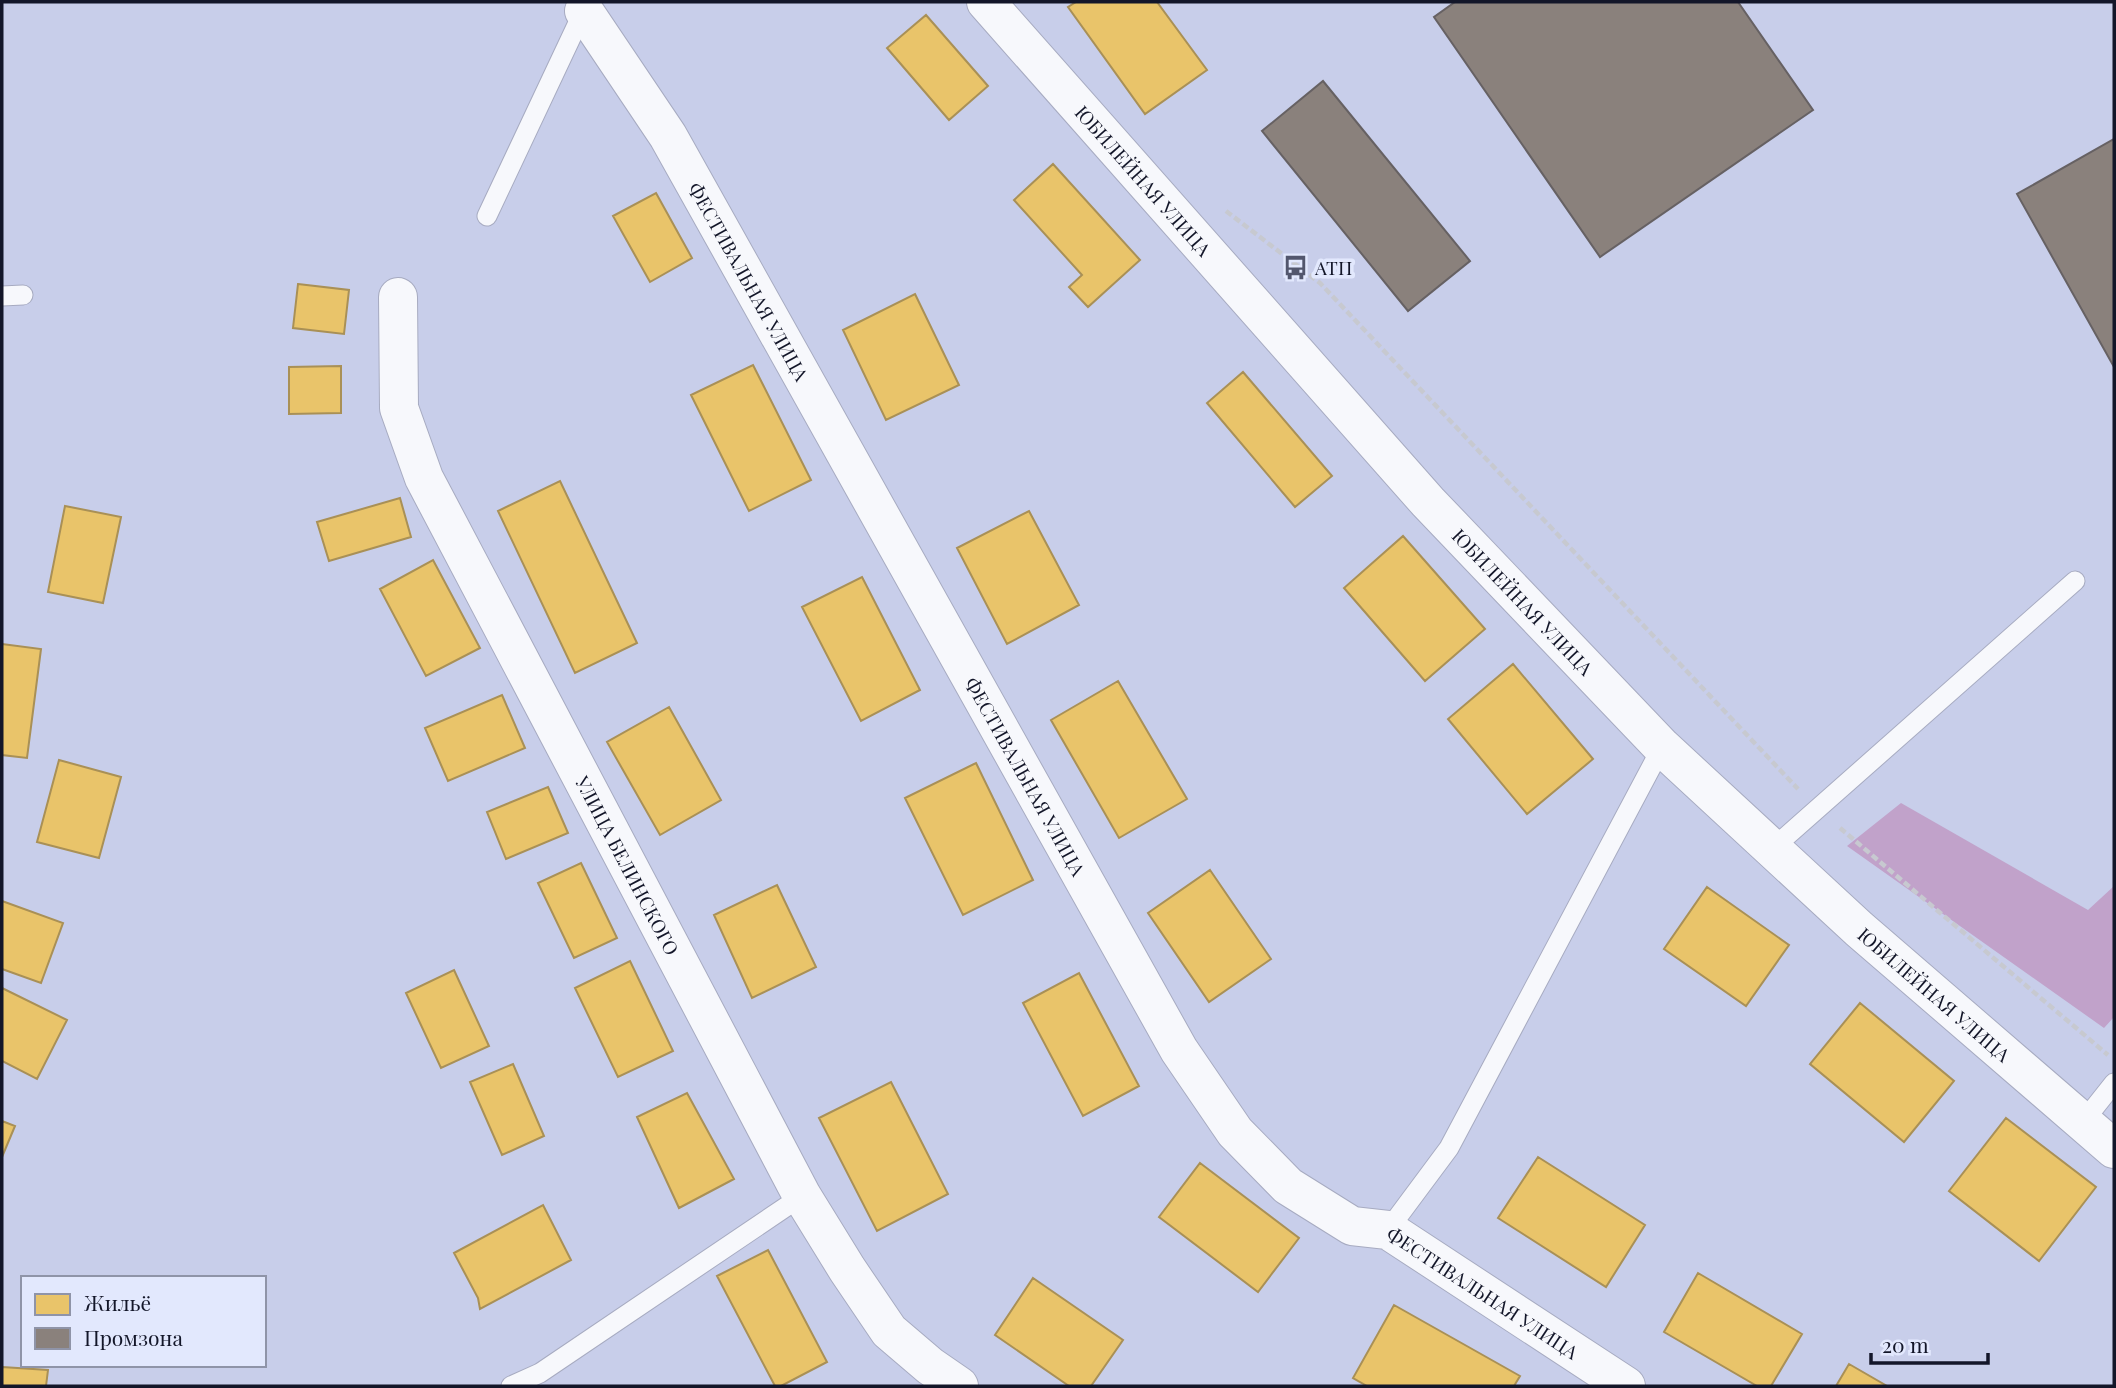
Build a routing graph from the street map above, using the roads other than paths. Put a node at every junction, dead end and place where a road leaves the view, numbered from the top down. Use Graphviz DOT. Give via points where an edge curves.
graph roads {
  1 [pos="986,2"];
  2 [pos="587,6"];
  3 [pos="487,216"];
  4 [pos="23,295"];
  5 [pos="2,296"];
  6 [pos="398,297"];
  7 [pos="2075,581"];
  8 [pos="1662,747"];
  9 [pos="1772,849"];
  10 [pos="2114,1083"];
  11 [pos="2083,1122"];
  12 [pos="2114,1149"];
  13 [pos="803,1196"];
  14 [pos="1388,1230"];
  15 [pos="511,1386"];
  16 [pos="959,1386"];
  17 [pos="1626,1386"];
  1 -- 8 [label="street, ЮБИЛЕЙНАЯ УЛИЦА" via="1428,502"];
  2 -- 3 [label="lane"];
  2 -- 14 [label="street, ФЕСТИВАЛЬНАЯ УЛИЦА" via="668,136 1179,1050 1235,1132 1288,1186 1352,1226"];
  4 -- 5 [label="lane"];
  6 -- 13 [label="street, УЛИЦА БЕЛИНСКОГО" via="399,408 424,478"];
  7 -- 9 [label="lane"];
  8 -- 9 [label="street, ЮБИЛЕЙНАЯ УЛИЦА"];
  8 -- 14 [label="lane" via="1449,1148"];
  9 -- 11 [label="street, ЮБИЛЕЙНАЯ УЛИЦА"];
  10 -- 11 [label="lane"];
  11 -- 12 [label="street, ЮБИЛЕЙНАЯ УЛИЦА"];
  13 -- 15 [label="lane" via="540,1373"];
  13 -- 16 [label="street, УЛИЦА БЕЛИНСКОГО" via="889,1331"];
  14 -- 17 [label="street, ФЕСТИВАЛЬНАЯ УЛИЦА"];
}
